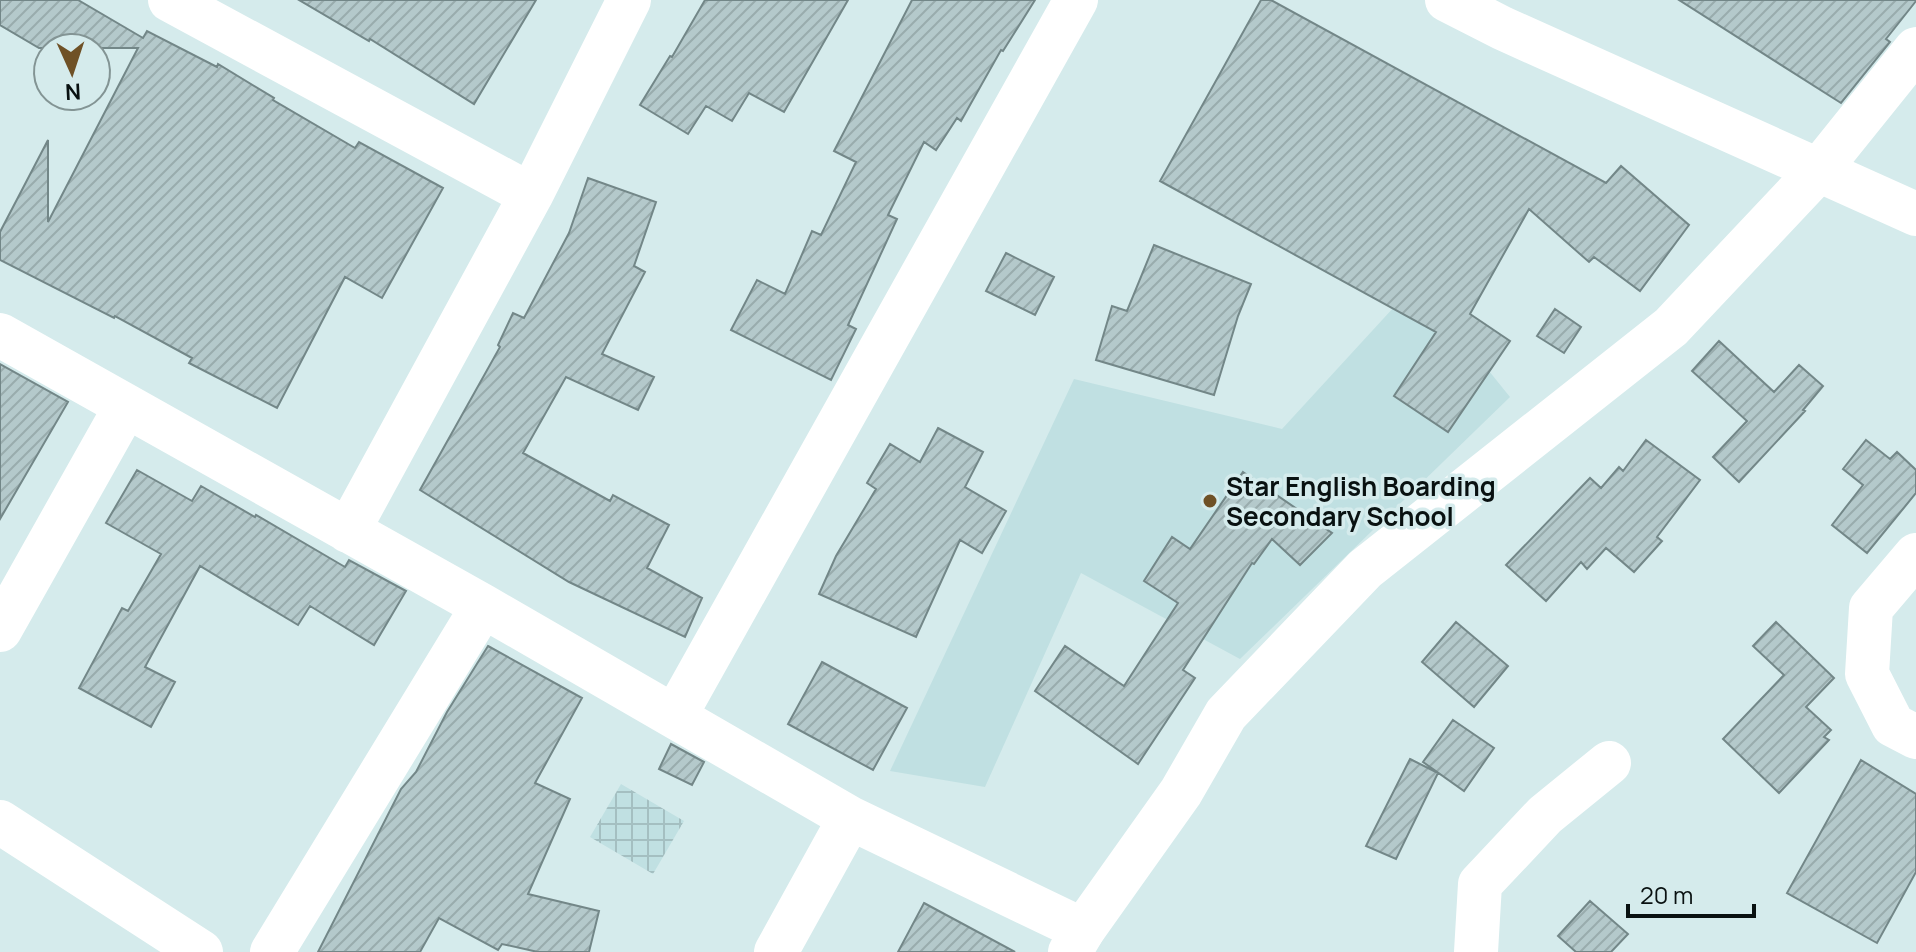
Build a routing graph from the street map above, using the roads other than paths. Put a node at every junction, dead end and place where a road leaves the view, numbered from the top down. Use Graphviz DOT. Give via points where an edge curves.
graph roads {
  1 [pos="170,0"];
  2 [pos="629,0"];
  3 [pos="1076,0"];
  4 [pos="1447,0"];
  5 [pos="1510,14"];
  6 [pos="1916,49"];
  7 [pos="1818,171"];
  8 [pos="531,195"];
  9 [pos="1916,214"];
  10 [pos="0,335"];
  11 [pos="125,408"];
  12 [pos="348,531"];
  13 [pos="1916,555"];
  14 [pos="483,606"];
  15 [pos="0,630"];
  16 [pos="675,716"];
  17 [pos="1916,737"];
  18 [pos="1609,763"];
  19 [pos="850,818"];
  20 [pos="0,822"];
  21 [pos="1076,941"];
  22 [pos="201,952"];
  23 [pos="272,952"];
  24 [pos="776,952"];
  25 [pos="1476,952"];
  1 -- 8 [label="street"];
  2 -- 8 [label="street"];
  3 -- 16 [label="street"];
  4 -- 5 [label="street"];
  5 -- 7 [label="street"];
  6 -- 7 [label="street"];
  7 -- 9 [label="street"];
  7 -- 21 [label="street" via="1671,327 1365,569 1226,714 1181,792"];
  8 -- 12 [label="street"];
  10 -- 11 [label="street"];
  11 -- 12 [label="street"];
  11 -- 15 [label="street"];
  12 -- 14 [label="street"];
  13 -- 17 [label="street" via="1871,608 1867,674 1893,725"];
  14 -- 16 [label="street"];
  14 -- 23 [label="street"];
  16 -- 19 [label="street"];
  18 -- 25 [label="street" via="1545,815 1480,884"];
  19 -- 21 [label="street"];
  19 -- 24 [label="street"];
  20 -- 22 [label="street"];
}
